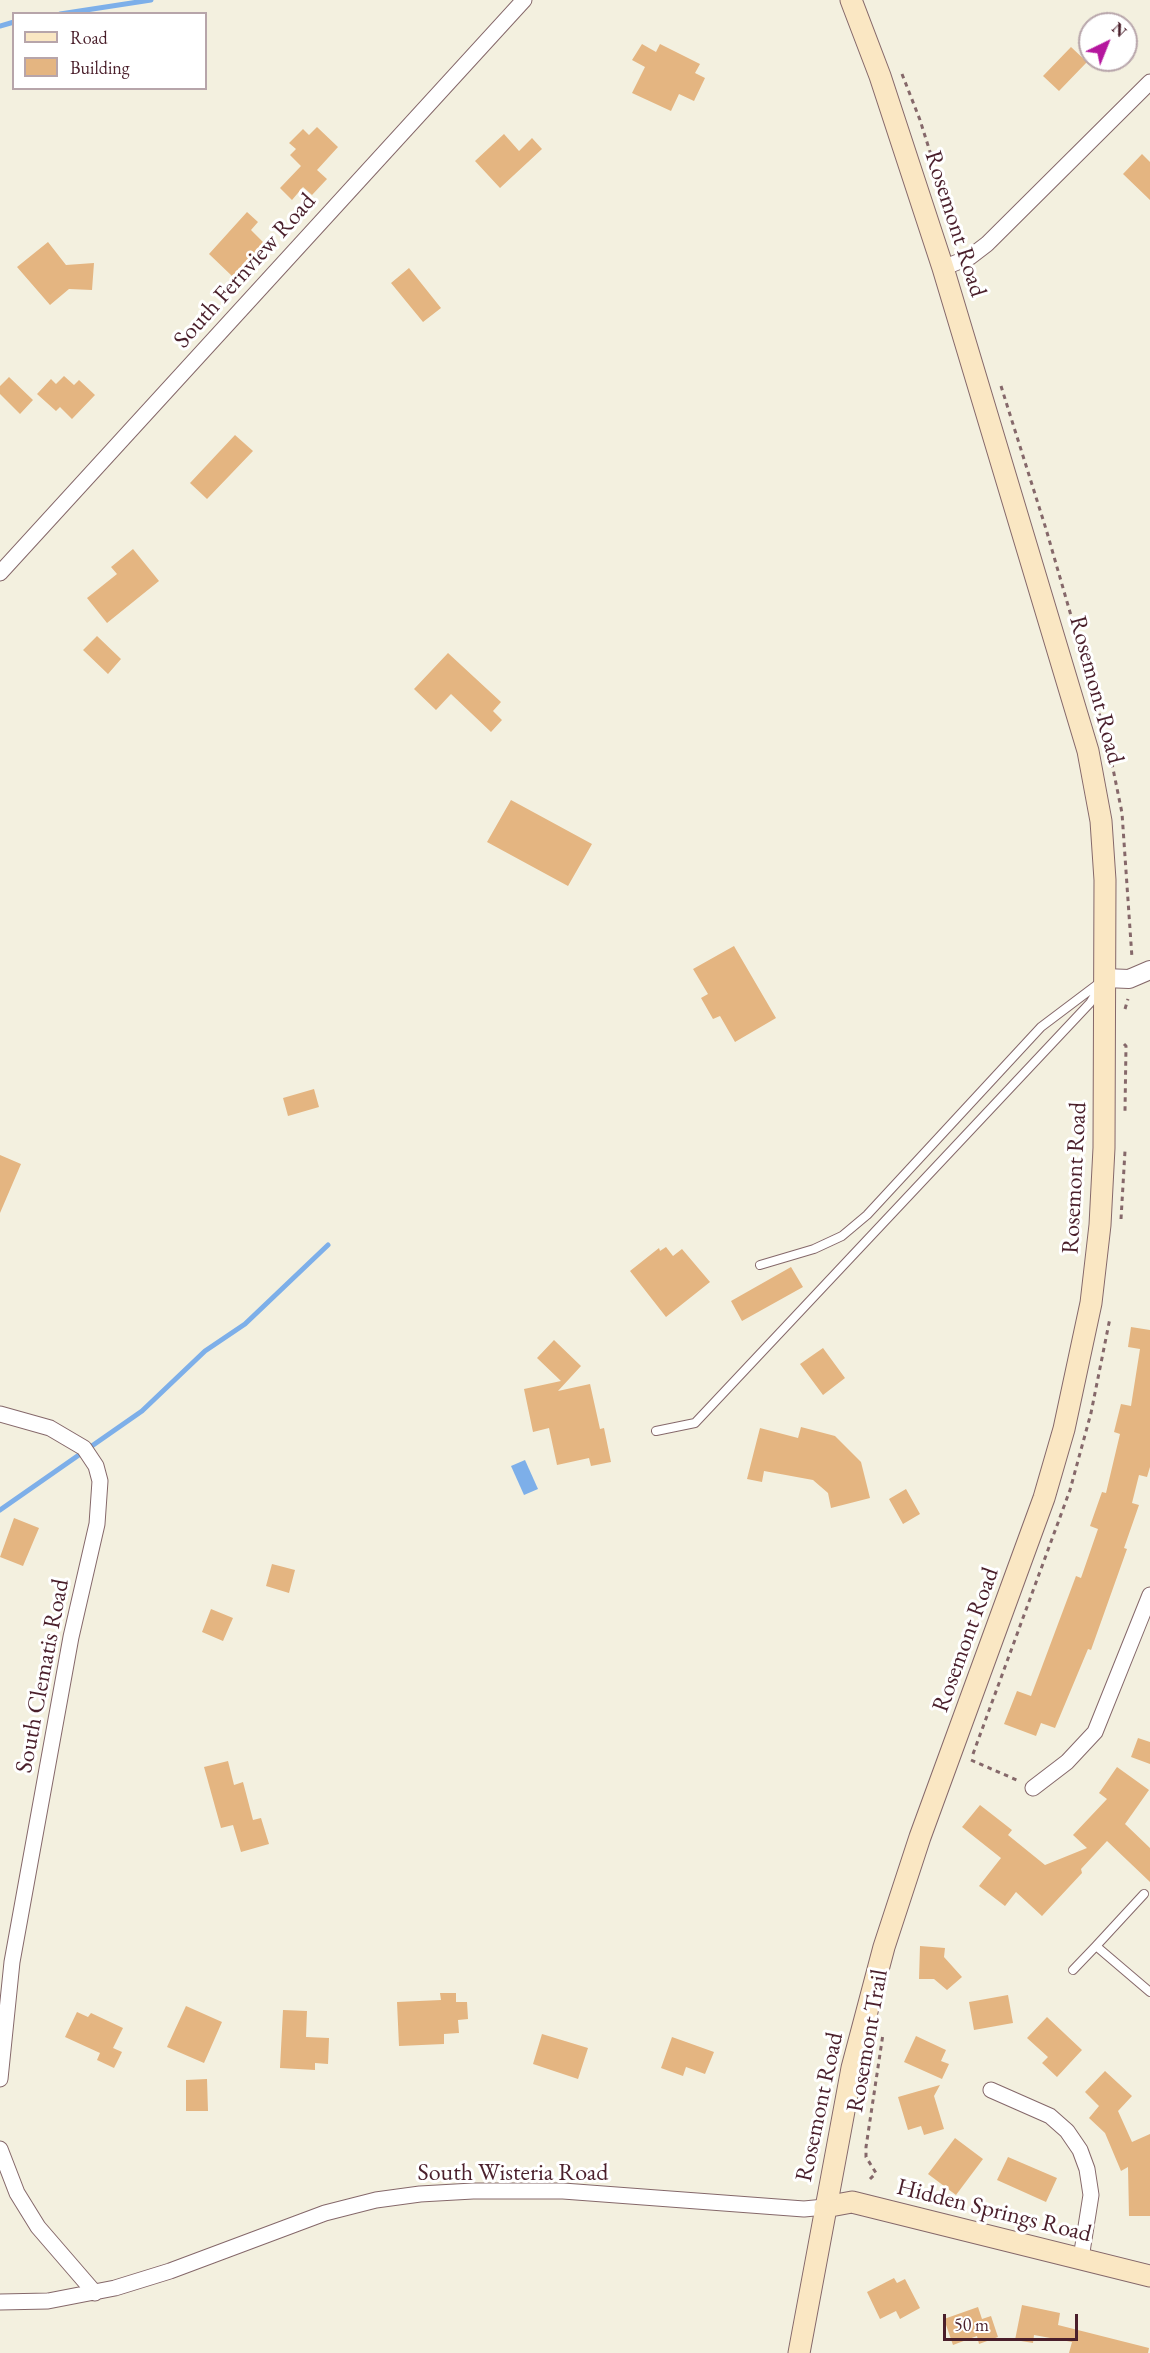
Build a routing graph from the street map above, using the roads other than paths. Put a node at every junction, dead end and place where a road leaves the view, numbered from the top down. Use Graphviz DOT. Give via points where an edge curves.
graph roads {
  1 [pos="524,0"];
  2 [pos="851,0"];
  3 [pos="1150,82"];
  4 [pos="944,268"];
  5 [pos="0,573"];
  6 [pos="1150,970"];
  7 [pos="1105,978"];
  8 [pos="760,1265"];
  9 [pos="0,1414"];
  10 [pos="656,1431"];
  11 [pos="1150,1595"];
  12 [pos="1032,1788"];
  13 [pos="1144,1894"];
  14 [pos="1096,1946"];
  15 [pos="1073,1970"];
  16 [pos="1150,1992"];
  17 [pos="0,2079"];
  18 [pos="991,2090"];
  19 [pos="0,2149"];
  20 [pos="825,2207"];
  21 [pos="1081,2258"];
  22 [pos="1150,2276"];
  23 [pos="94,2293"];
  24 [pos="0,2302"];
  25 [pos="800,2353"];
  1 -- 5 [label="street, South Fernview Road"];
  2 -- 4 [label="main road, Rosemont Road"];
  3 -- 4 [label="street" via="987,244 970,257"];
  4 -- 7 [label="main road, Rosemont Road" via="1088,752 1103,840"];
  6 -- 7 [label="street" via="1129,979"];
  7 -- 8 [label="lane" via="1041,1027 867,1215 842,1236 814,1250"];
  7 -- 10 [label="lane" via="1090,1003 695,1423"];
  7 -- 20 [label="main road, Rosemont Road" via="1100,1225 1091,1303 1071,1402 1044,1498 893,1919 852,2068"];
  9 -- 17 [label="street, South Clematis Road" via="50,1428 84,1448 100,1481 97,1524 70,1646 12,1962"];
  11 -- 12 [label="street" via="1095,1732 1067,1762"];
  13 -- 14 [label="lane"];
  14 -- 15 [label="lane"];
  14 -- 16 [label="lane"];
  18 -- 21 [label="street" via="1050,2116 1080,2150 1091,2195"];
  19 -- 23 [label="street" via="16,2193 38,2227"];
  20 -- 21 [label="main road, Hidden Springs Road" via="852,2202"];
  20 -- 23 [label="street, South Wisteria Road" via="804,2210 563,2191 420,2194 325,2213 170,2271"];
  20 -- 25 [label="main road, Rosemont Road"];
  21 -- 22 [label="main road, Hidden Springs Road"];
  23 -- 24 [label="street, South Wisteria Road" via="48,2301"];
}
